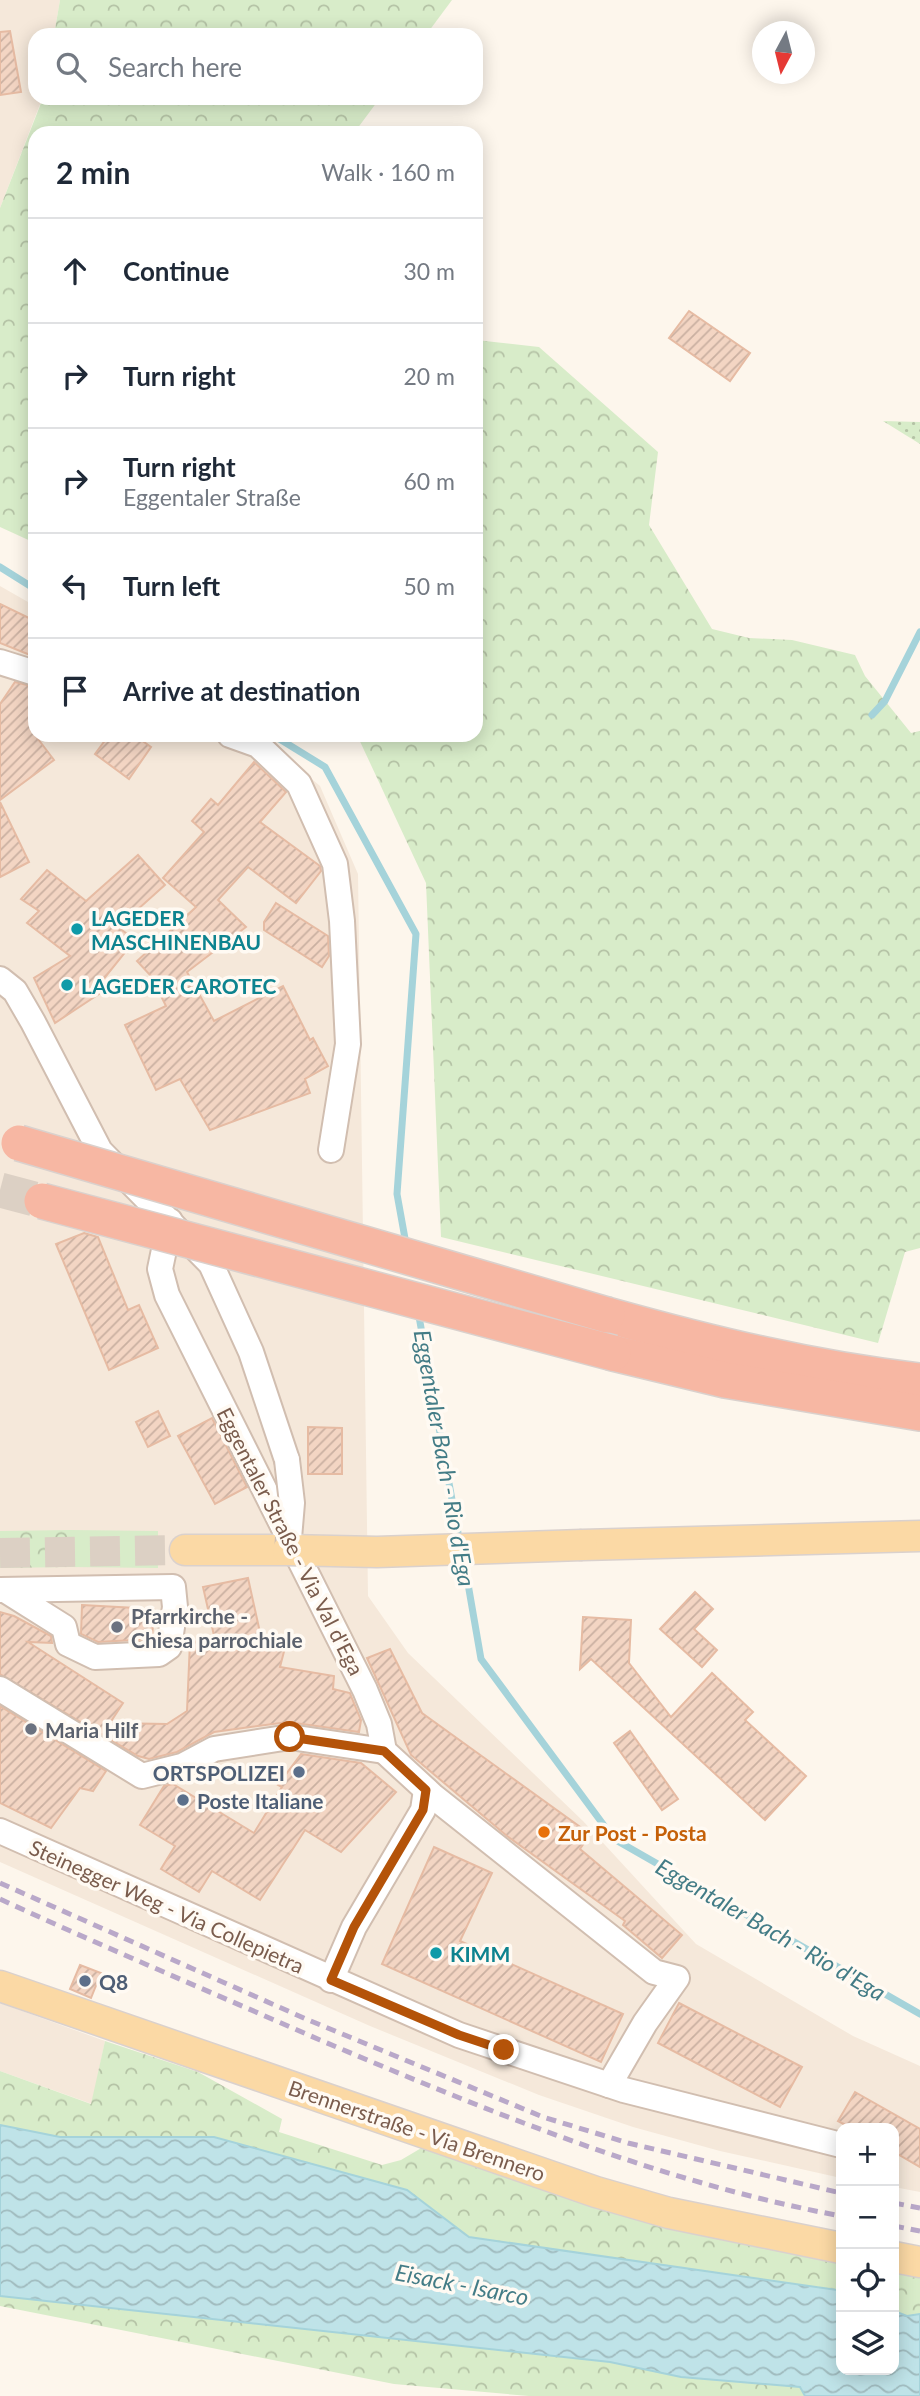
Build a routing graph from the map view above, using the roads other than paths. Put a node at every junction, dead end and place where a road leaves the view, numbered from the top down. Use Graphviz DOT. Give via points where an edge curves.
graph roads {
  1 [pos="0,662"];
  2 [pos="28,671"];
  3 [pos="248,742"];
  4 [pos="0,979"];
  5 [pos="19,1143"];
  6 [pos="331,1150"];
  7 [pos="43,1201"];
  8 [pos="170,1221"];
  9 [pos="920,1381"];
  10 [pos="920,1413"];
  11 [pos="920,1536"];
  12 [pos="185,1550"];
  13 [pos="288,1550"];
  14 [pos="3,1590"];
  15 [pos="0,1689"];
  16 [pos="384,1751"];
  17 [pos="426,1790"];
  18 [pos="0,1830"];
  19 [pos="331,1980"];
  20 [pos="0,1986"];
  21 [pos="609,2085"];
  22 [pos="836,2145"];
  23 [pos="836,2247"];
  24 [pos="899,2258"];
  25 [pos="920,2262"];
  1 -- 2 [label="street"];
  3 -- 6 [label="street" via="299,784 335,864 348,1044"];
  4 -- 8 [label="street" via="15,991 100,1151"];
  5 -- 9 [label="highway, bridge" via="734,1350 846,1373"];
  7 -- 10 [label="highway, bridge" via="724,1380"];
  8 -- 13 [label="street, bridge" via="211,1264 251,1352 287,1460 292,1503"];
  8 -- 16 [label="street, Eggentaler Straße - Via Val d'Ega" via="160,1269 167,1295 365,1690"];
  11 -- 13 [label="main road, bridge" via="377,1552"];
  12 -- 13 [label="main road"];
  14 -- 14 [label="street" via="64,1627 68,1644 94,1657 159,1654 169,1647 173,1587"];
  15 -- 16 [label="street" via="142,1776 182,1766 214,1749 290,1737"];
  16 -- 17 [label="street"];
  17 -- 19 [label="street" via="423,1810 354,1927"];
  17 -- 21 [label="street" via="654,1972 677,1978"];
  18 -- 19 [label="street, Steinegger Weg - Via Collepietra"];
  19 -- 21 [label="street, Steinegger Weg - Via Collepietra" via="459,2035"];
  20 -- 23 [label="main road, Brennerstraße - Via Brennero" via="596,2192 670,2213"];
  21 -- 22 [label="street, Steinegger Weg - Via Collepietra"];
  24 -- 25 [label="main road"];
}
